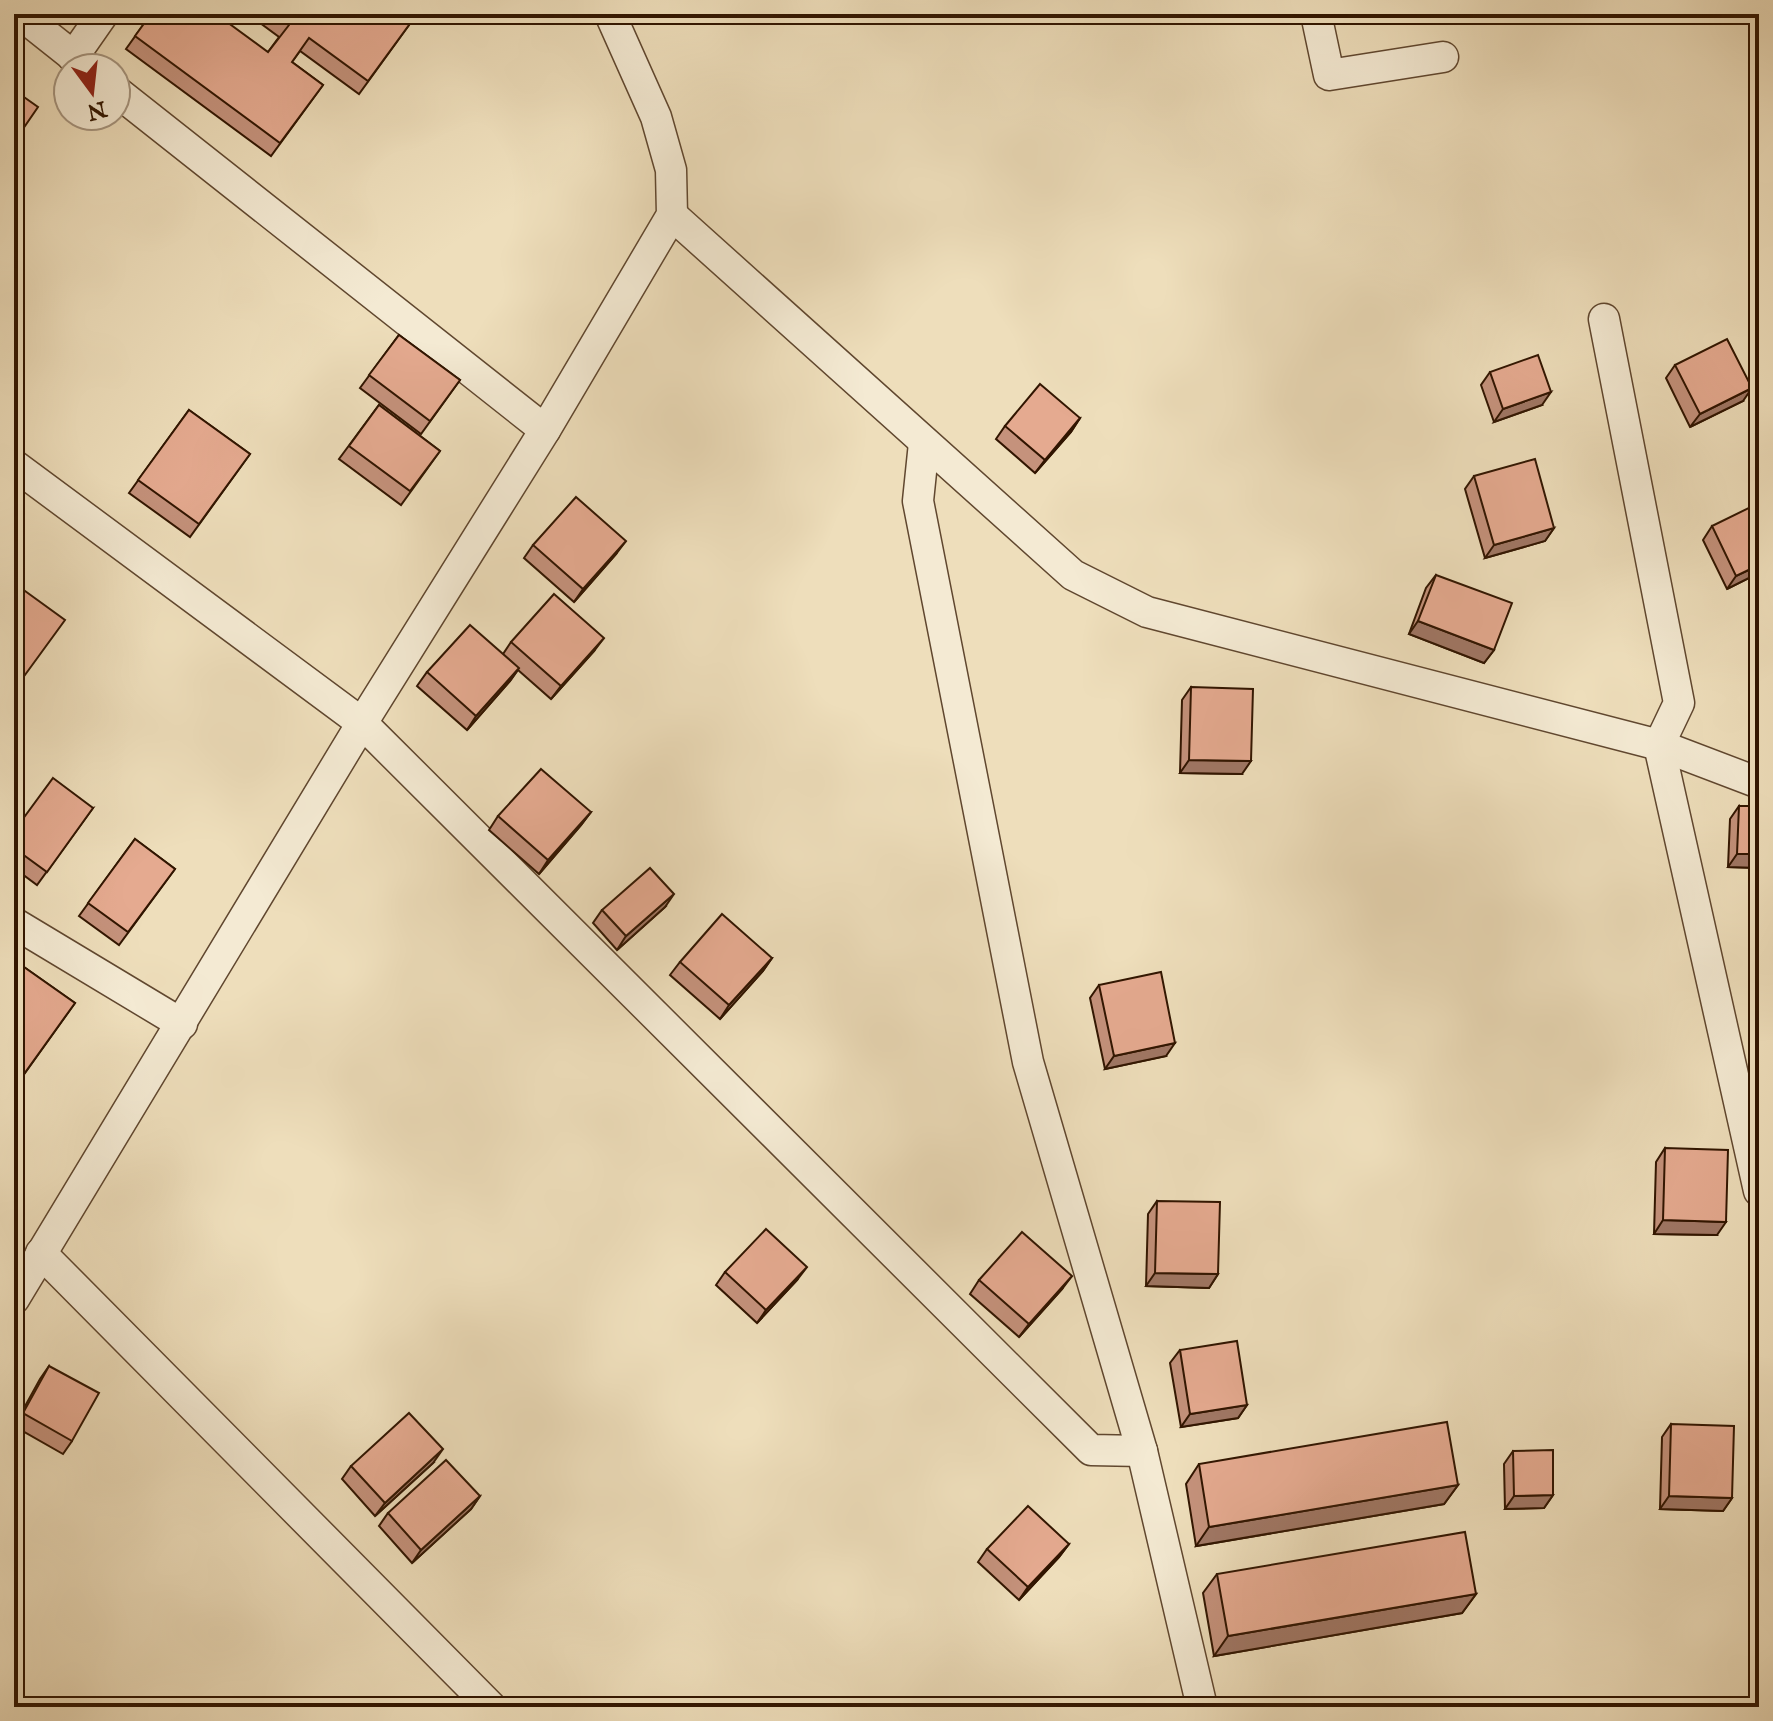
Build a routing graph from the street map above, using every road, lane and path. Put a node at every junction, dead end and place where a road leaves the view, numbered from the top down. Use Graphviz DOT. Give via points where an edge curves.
graph roads {
  1 [pos="20,14"];
  2 [pos="103,14"];
  3 [pos="610,14"];
  4 [pos="1316,14"];
  5 [pos="68,52"];
  6 [pos="85,52"];
  7 [pos="1443,57"];
  8 [pos="132,104"];
  9 [pos="672,215"];
  10 [pos="1604,319"];
  11 [pos="545,430"];
  12 [pos="924,443"];
  13 [pos="14,465"];
  14 [pos="362,723"];
  15 [pos="1659,745"];
  16 [pos="1759,783"];
  17 [pos="14,923"];
  18 [pos="182,1024"];
  19 [pos="1759,1191"];
  20 [pos="41,1253"];
  21 [pos="14,1299"];
  22 [pos="1142,1451"];
  23 [pos="491,1707"];
  24 [pos="1202,1707"];
  1 -- 5 [label="street"];
  2 -- 6 [label="street"];
  3 -- 9 [label="street" via="656,117 671,170"];
  4 -- 7 [label="street" via="1329,75"];
  8 -- 11 [label="street"];
  9 -- 11 [label="street"];
  9 -- 12 [label="street"];
  10 -- 15 [label="street" via="1679,703"];
  11 -- 14 [label="street"];
  12 -- 15 [label="street" via="1073,575 1147,612"];
  12 -- 22 [label="street" via="918,501 1028,1062"];
  13 -- 14 [label="street"];
  14 -- 18 [label="street"];
  14 -- 22 [label="street" via="1091,1450"];
  15 -- 16 [label="street"];
  15 -- 19 [label="street"];
  17 -- 18 [label="street"];
  18 -- 20 [label="street"];
  20 -- 21 [label="street"];
  20 -- 23 [label="street"];
  22 -- 24 [label="street"];
}
